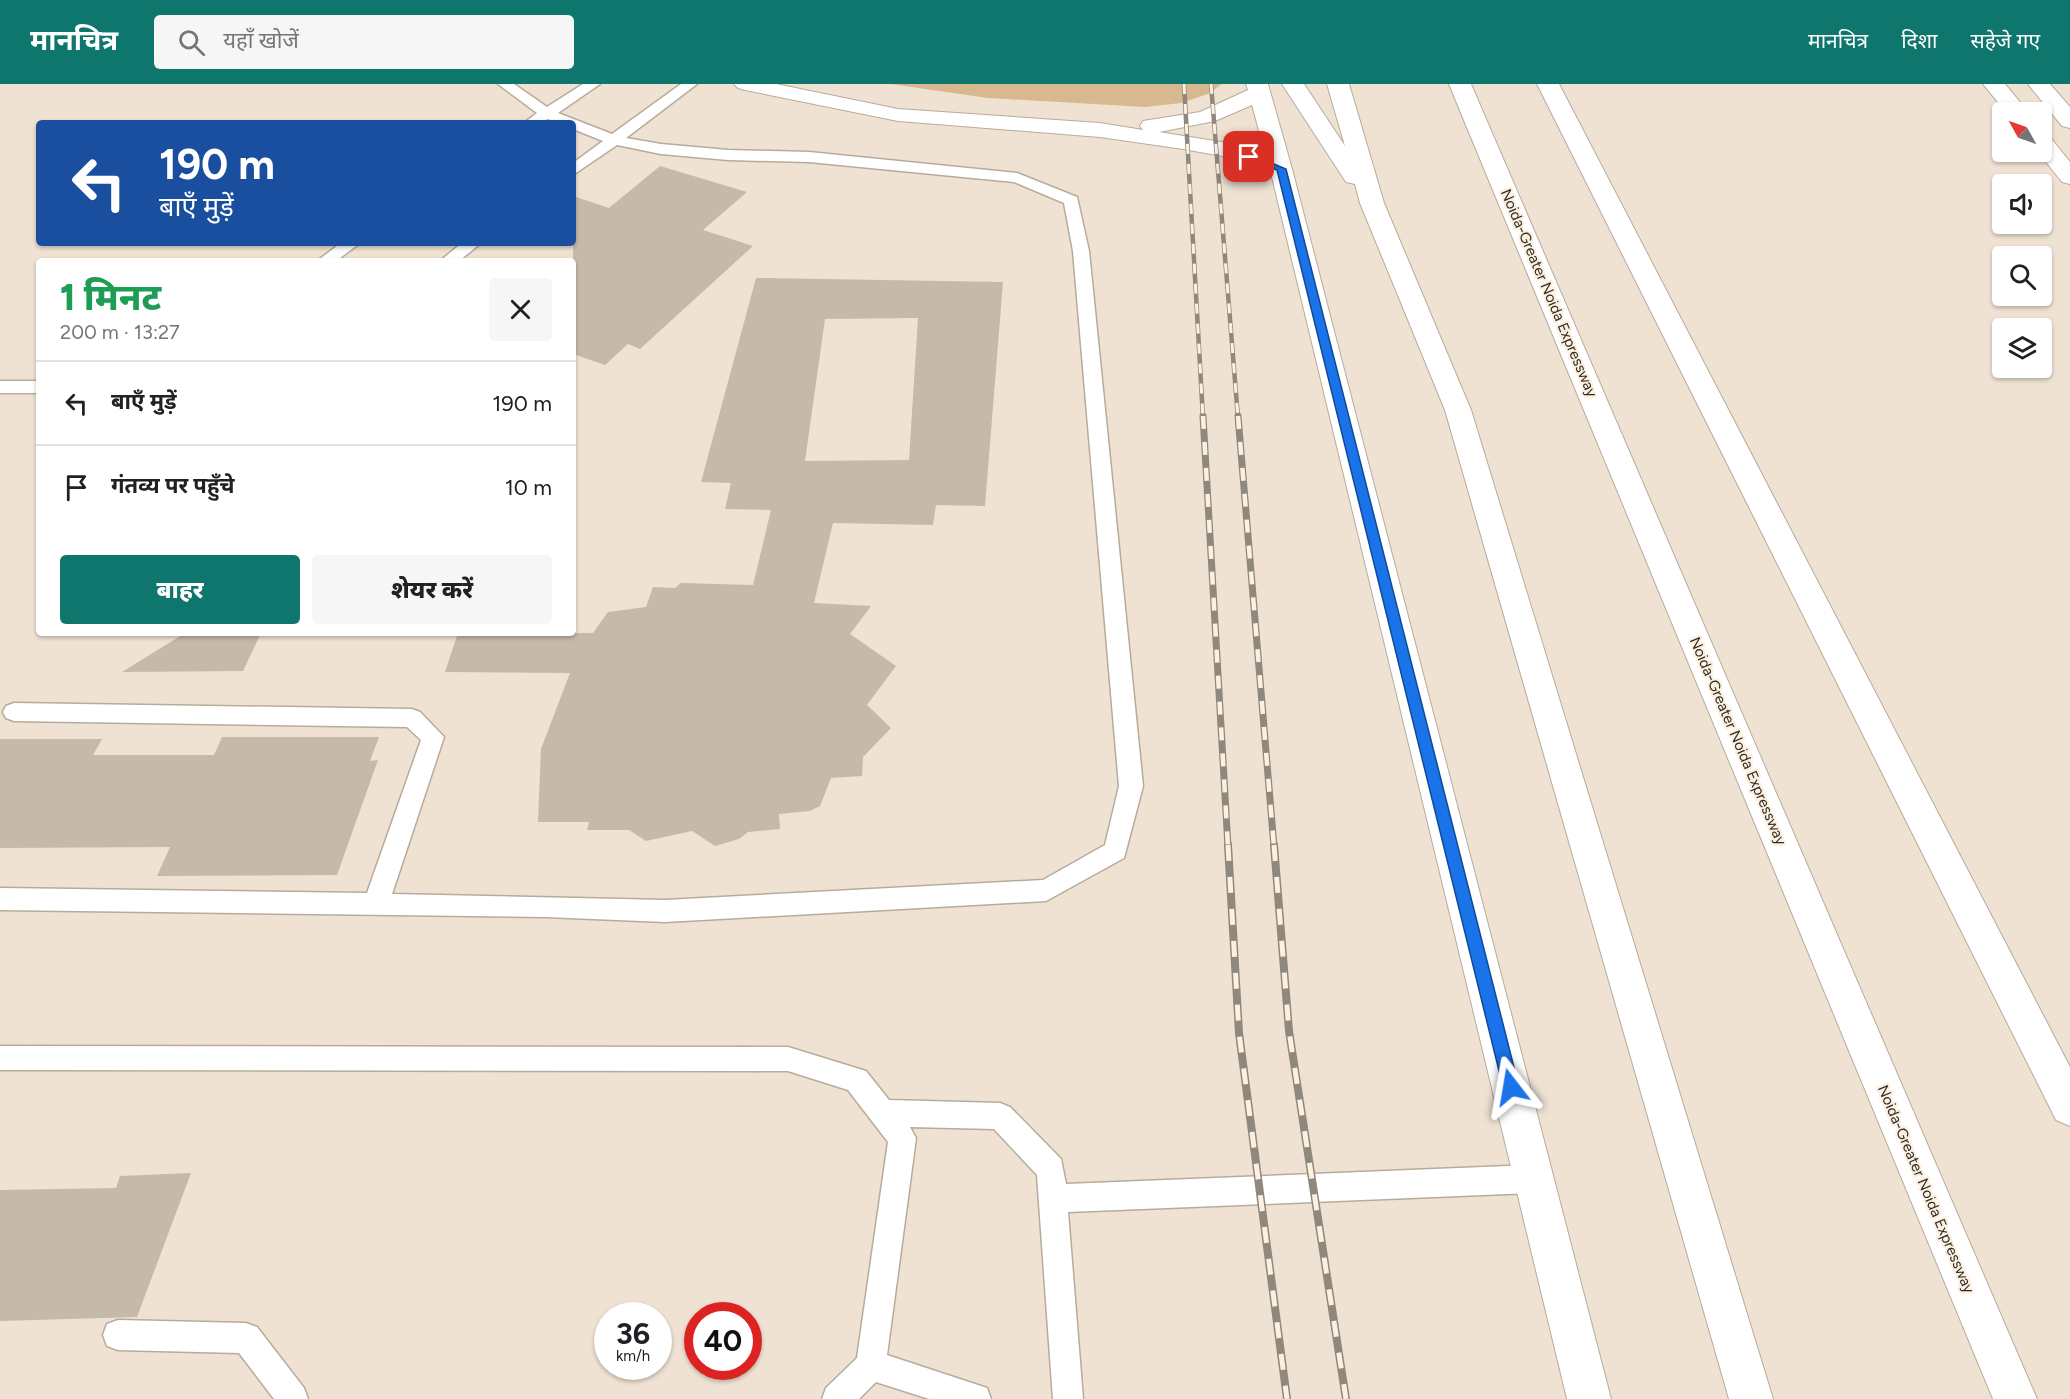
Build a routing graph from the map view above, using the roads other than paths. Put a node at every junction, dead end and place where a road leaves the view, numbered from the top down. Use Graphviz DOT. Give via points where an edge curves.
graph roads {
  1 [pos="505,84"];
  2 [pos="593,84"];
  3 [pos="690,84"];
  4 [pos="745,84"];
  5 [pos="1293,84"];
  6 [pos="1338,84"];
  7 [pos="1460,84"];
  8 [pos="1548,84"];
  9 [pos="1994,84"];
  10 [pos="2039,84"];
  11 [pos="1258,88"];
  12 [pos="1474,100"];
  13 [pos="2009,102"];
  14 [pos="546,113"];
  15 [pos="536,120"];
  16 [pos="564,120"];
  17 [pos="2070,121"];
  18 [pos="576,125"];
  19 [pos="1100,129"];
  20 [pos="614,140"];
  21 [pos="2052,154"];
  22 [pos="576,168"];
  23 [pos="1281,169"];
  24 [pos="2070,177"];
  25 [pos="1372,203"];
  26 [pos="348,246"];
  27 [pos="469,246"];
  28 [pos="330,258"];
  29 [pos="452,258"];
  30 [pos="0,387"];
  31 [pos="36,387"];
  32 [pos="14,712"];
  33 [pos="0,899"];
  34 [pos="376,904"];
  35 [pos="0,1059"];
  36 [pos="2070,1107"];
  37 [pos="883,1113"];
  38 [pos="1534,1179"];
  39 [pos="1053,1199"];
  40 [pos="118,1335"];
  41 [pos="871,1365"];
  42 [pos="293,1399"];
  43 [pos="837,1399"];
  44 [pos="976,1399"];
  45 [pos="1068,1399"];
  46 [pos="1589,1399"];
  47 [pos="1751,1399"];
  48 [pos="2015,1399"];
  1 -- 14 [label="lane"];
  2 -- 14 [label="lane"];
  3 -- 20 [label="lane"];
  4 -- 19 [label="main road" via="898,115"];
  5 -- 25 [label="main road"];
  6 -- 25 [label="main road"];
  7 -- 12 [label="main road, Noida-Greater Noida Expressway"];
  8 -- 36 [label="main road"];
  9 -- 13 [label="main road"];
  10 -- 17 [label="main road"];
  11 -- 19 [label="main road" via="1230,110 1192,123"];
  11 -- 23 [label="main road"];
  12 -- 48 [label="main road, Noida-Greater Noida Expressway"];
  14 -- 15 [label="lane"];
  14 -- 16 [label="lane"];
  18 -- 20 [label="lane"];
  19 -- 23 [label="main road" via="1233,151"];
  20 -- 22 [label="lane"];
  20 -- 34 [label="lane" via="661,149 809,157 1017,178 1071,200 1081,251 1131,786 1116,851 1046,890 665,911"];
  21 -- 24 [label="main road"];
  23 -- 38 [label="main road"];
  25 -- 47 [label="main road" via="1458,410"];
  26 -- 28 [label="lane"];
  27 -- 29 [label="lane"];
  30 -- 31 [label="lane"];
  32 -- 34 [label="lane" via="412,718 433,737"];
  33 -- 34 [label="lane"];
  35 -- 37 [label="lane" via="788,1059 857,1080"];
  37 -- 39 [label="lane" via="999,1116 1051,1169"];
  37 -- 41 [label="lane" via="902,1138"];
  38 -- 39 [label="lane"];
  38 -- 46 [label="main road"];
  39 -- 45 [label="lane"];
  40 -- 42 [label="lane" via="246,1338"];
  41 -- 43 [label="lane"];
  41 -- 44 [label="lane"];
}
